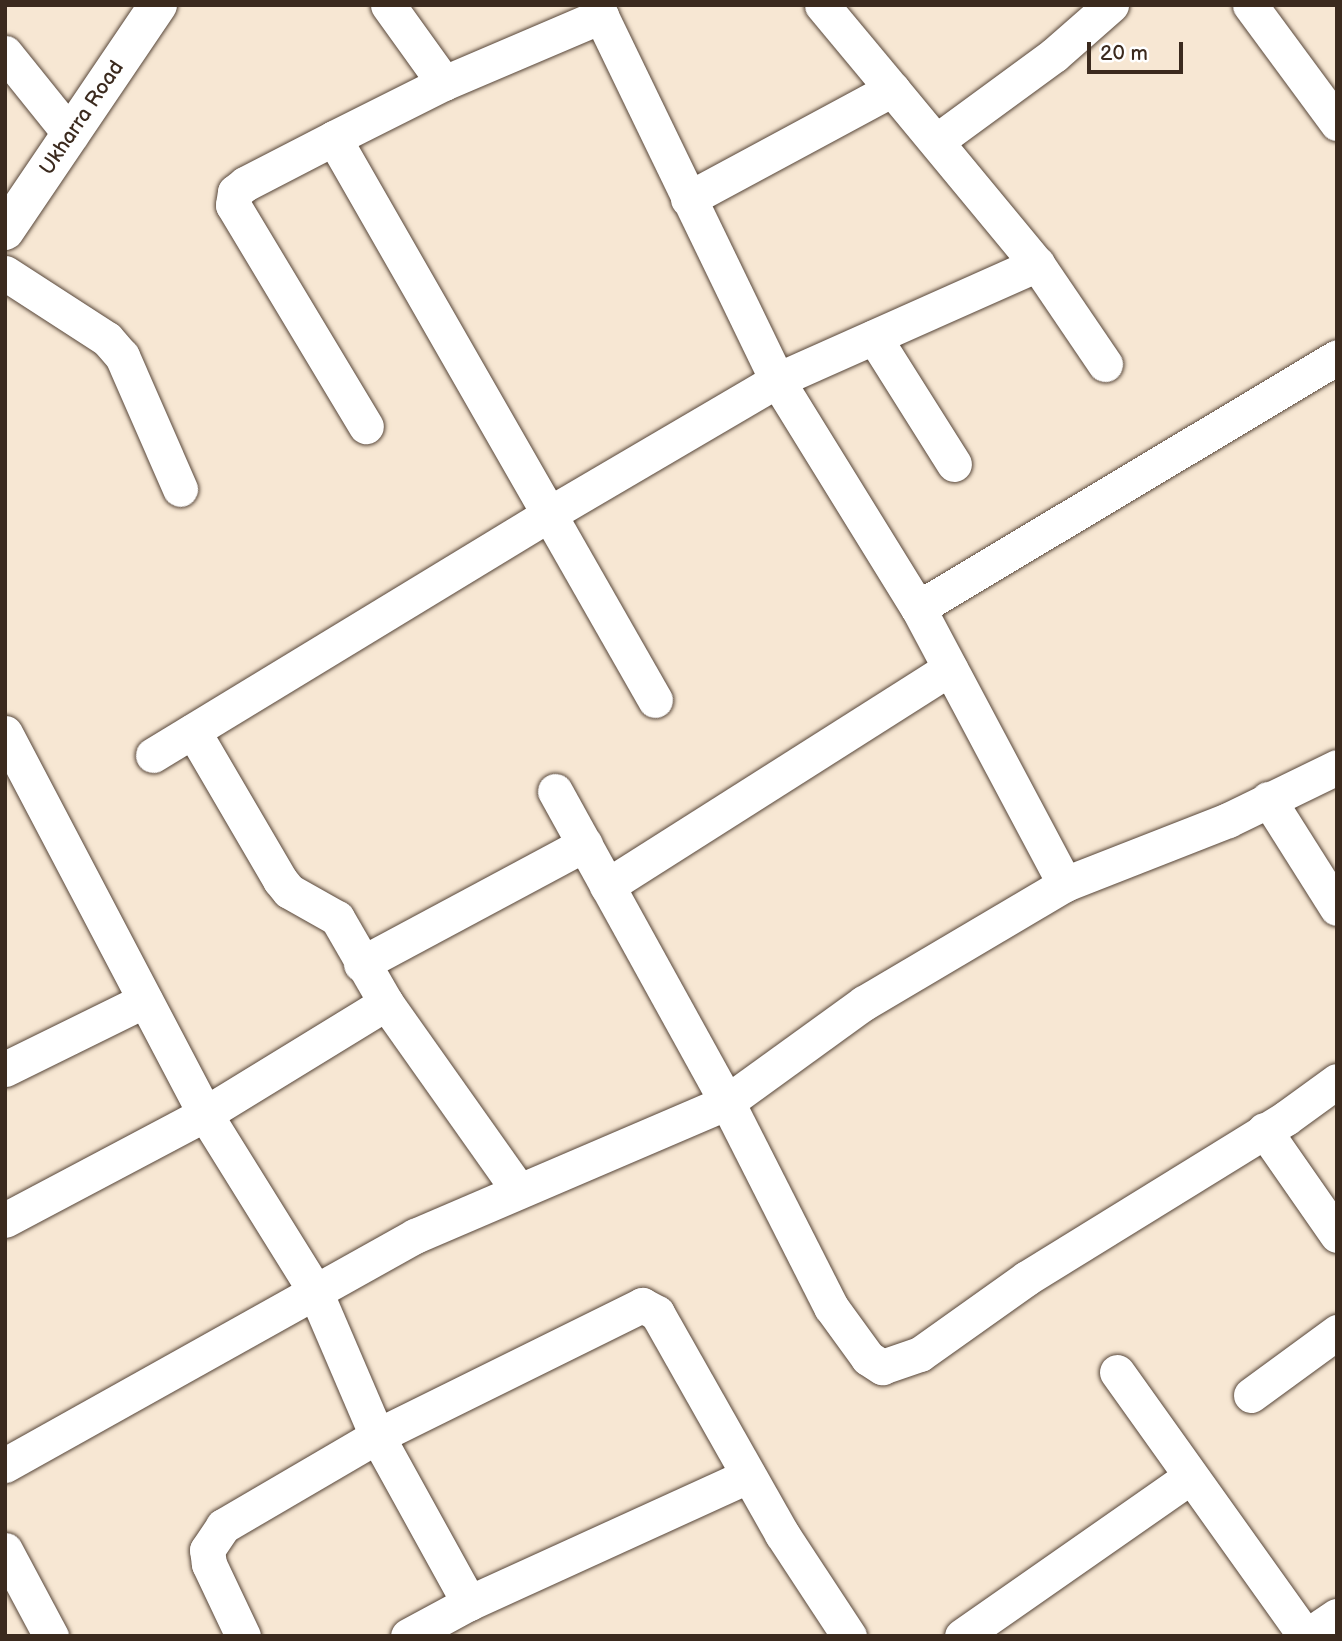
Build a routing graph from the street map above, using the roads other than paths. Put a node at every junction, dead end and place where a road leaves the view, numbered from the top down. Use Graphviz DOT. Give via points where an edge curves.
graph roads {
  1 [pos="158,5"];
  2 [pos="388,5"];
  3 [pos="822,5"];
  4 [pos="1111,5"];
  5 [pos="1250,5"];
  6 [pos="612,11"];
  7 [pos="5,53"];
  8 [pos="444,83"];
  9 [pos="892,89"];
  10 [pos="1337,123"];
  11 [pos="71,135"];
  12 [pos="334,138"];
  13 [pos="938,140"];
  14 [pos="688,199"];
  15 [pos="5,231"];
  16 [pos="1037,264"];
  17 [pos="5,273"];
  18 [pos="874,337"];
  19 [pos="1337,357"];
  20 [pos="1105,364"];
  21 [pos="777,380"];
  22 [pos="366,426"];
  23 [pos="954,464"];
  24 [pos="180,489"];
  25 [pos="549,514"];
  26 [pos="918,608"];
  27 [pos="950,668"];
  28 [pos="655,699"];
  29 [pos="193,731"];
  30 [pos="5,733"];
  31 [pos="153,755"];
  32 [pos="1337,767"];
  33 [pos="555,791"];
  34 [pos="1268,799"];
  35 [pos="585,844"];
  36 [pos="1065,884"];
  37 [pos="607,886"];
  38 [pos="1337,908"];
  39 [pos="361,964"];
  40 [pos="145,1000"];
  41 [pos="386,1003"];
  42 [pos="5,1069"];
  43 [pos="1337,1081"];
  44 [pos="727,1102"];
  45 [pos="205,1114"];
  46 [pos="1264,1130"];
  47 [pos="517,1188"];
  48 [pos="5,1220"];
  49 [pos="1337,1235"];
  50 [pos="314,1289"];
  51 [pos="1337,1332"];
  52 [pos="1117,1373"];
  53 [pos="1251,1395"];
  54 [pos="377,1436"];
  55 [pos="5,1465"];
  56 [pos="748,1476"];
  57 [pos="1190,1477"];
  58 [pos="5,1550"];
  59 [pos="1337,1616"];
  60 [pos="463,1617"];
  61 [pos="51,1636"];
  62 [pos="243,1636"];
  63 [pos="408,1636"];
  64 [pos="849,1636"];
  65 [pos="962,1636"];
  66 [pos="1306,1636"];
  1 -- 11 [label="street, Ukharra Road"];
  2 -- 8 [label="street"];
  3 -- 9 [label="street"];
  4 -- 13 [label="street" via="1054,55"];
  5 -- 10 [label="street"];
  6 -- 8 [label="street"];
  6 -- 14 [label="street"];
  7 -- 11 [label="street"];
  8 -- 12 [label="street"];
  9 -- 13 [label="street"];
  9 -- 14 [label="street"];
  11 -- 15 [label="street, Ukharra Road"];
  12 -- 22 [label="street" via="245,184 235,192 233,205"];
  12 -- 25 [label="street"];
  13 -- 16 [label="street"];
  14 -- 21 [label="street"];
  16 -- 18 [label="street"];
  16 -- 20 [label="street"];
  17 -- 24 [label="street" via="89,326 122,356"];
  18 -- 21 [label="street"];
  18 -- 23 [label="street"];
  19 -- 26 [label="street"];
  21 -- 25 [label="street"];
  21 -- 26 [label="street"];
  25 -- 28 [label="street"];
  25 -- 29 [label="street"];
  26 -- 27 [label="street"];
  27 -- 36 [label="street"];
  27 -- 37 [label="street"];
  29 -- 31 [label="street"];
  29 -- 39 [label="street" via="280,880 289,891 337,918"];
  30 -- 40 [label="street"];
  32 -- 34 [label="street"];
  33 -- 35 [label="street"];
  34 -- 36 [label="street"];
  34 -- 38 [label="street"];
  35 -- 37 [label="street"];
  35 -- 39 [label="street"];
  36 -- 44 [label="street" via="864,1003"];
  37 -- 44 [label="street"];
  39 -- 41 [label="street"];
  40 -- 42 [label="street"];
  40 -- 45 [label="street"];
  41 -- 45 [label="street"];
  41 -- 47 [label="street"];
  43 -- 46 [label="street"];
  44 -- 46 [label="street" via="831,1307 868,1358 882,1367 920,1354 1027,1278"];
  44 -- 47 [label="street"];
  45 -- 48 [label="street"];
  45 -- 50 [label="street"];
  46 -- 49 [label="street"];
  47 -- 50 [label="street"];
  50 -- 54 [label="street"];
  50 -- 55 [label="street"];
  51 -- 53 [label="street"];
  52 -- 57 [label="street"];
  54 -- 56 [label="street" via="642,1305 656,1313"];
  54 -- 60 [label="street"];
  54 -- 62 [label="street" via="213,1535 207,1550 209,1564"];
  56 -- 60 [label="street"];
  56 -- 64 [label="street"];
  57 -- 65 [label="street"];
  57 -- 66 [label="street"];
  58 -- 61 [label="street"];
  59 -- 66 [label="street"];
  60 -- 63 [label="street"];
}
